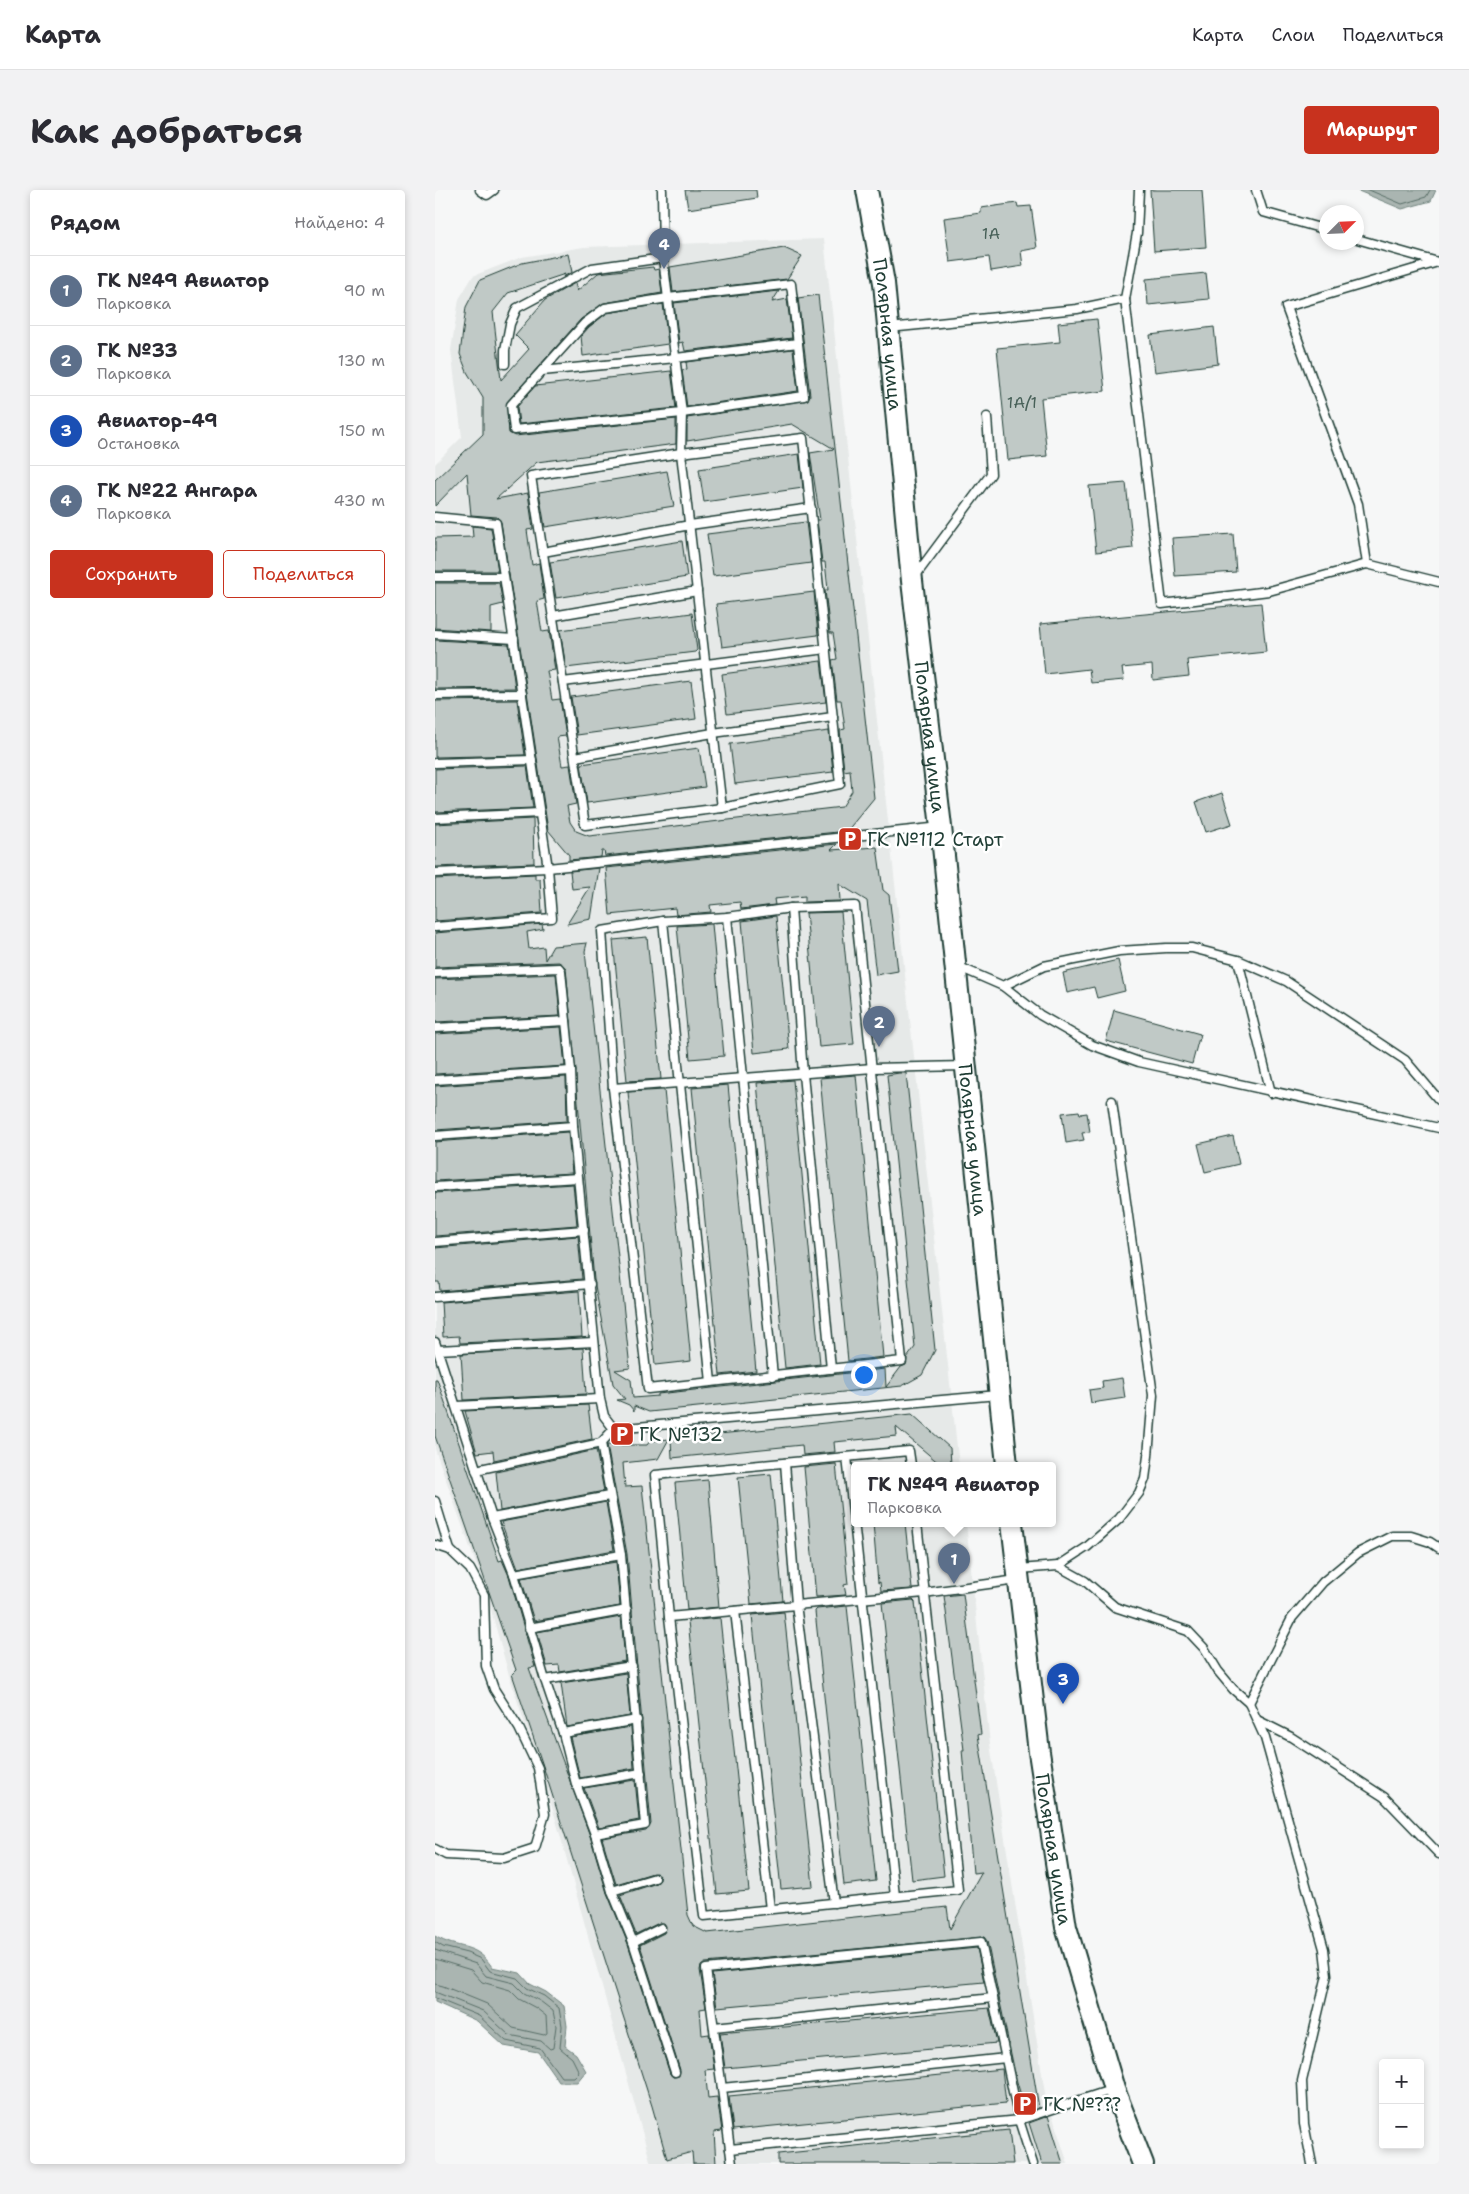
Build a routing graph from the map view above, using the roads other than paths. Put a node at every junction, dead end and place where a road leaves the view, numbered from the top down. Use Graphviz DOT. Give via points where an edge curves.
graph roads {
  1 [pos="480,190"];
  2 [pos="494,190"];
  3 [pos="662,190"];
  4 [pos="867,190"];
  5 [pos="1139,190"];
  6 [pos="1256,190"];
  7 [pos="1319,228"];
  8 [pos="1364,240"];
  9 [pos="663,258"];
  10 [pos="668,298"];
  11 [pos="1125,299"];
  12 [pos="888,328"];
  13 [pos="797,343"];
  14 [pos="676,358"];
  15 [pos="505,364"];
  16 [pos="542,371"];
  17 [pos="682,413"];
  18 [pos="987,417"];
  19 [pos="681,453"];
  20 [pos="811,508"];
  21 [pos="435,517"];
  22 [pos="690,526"];
  23 [pos="543,552"];
  24 [pos="1367,564"];
  25 [pos="504,576"];
  26 [pos="435,577"];
  27 [pos="912,581"];
  28 [pos="1439,582"];
  29 [pos="697,591"];
  30 [pos="553,616"];
  31 [pos="435,634"];
  32 [pos="514,639"];
  33 [pos="826,649"];
  34 [pos="705,664"];
  35 [pos="563,682"];
  36 [pos="522,694"];
  37 [pos="435,695"];
  38 [pos="833,717"];
  39 [pos="713,733"];
  40 [pos="575,757"];
  41 [pos="532,760"];
  42 [pos="435,764"];
  43 [pos="722,808"];
  44 [pos="540,812"];
  45 [pos="435,818"];
  46 [pos="941,828"];
  47 [pos="549,868"];
  48 [pos="435,873"];
  49 [pos="791,908"];
  50 [pos="727,917"];
  51 [pos="663,921"];
  52 [pos="435,927"];
  53 [pos="1238,960"];
  54 [pos="955,965"];
  55 [pos="435,973"];
  56 [pos="1003,986"];
  57 [pos="566,1021"];
  58 [pos="435,1028"];
  59 [pos="965,1066"];
  60 [pos="873,1068"];
  61 [pos="571,1071"];
  62 [pos="803,1074"];
  63 [pos="743,1078"];
  64 [pos="435,1080"];
  65 [pos="680,1083"];
  66 [pos="613,1088"];
  67 [pos="1271,1093"];
  68 [pos="1112,1100"];
  69 [pos="1439,1100"];
  70 [pos="573,1126"];
  71 [pos="1439,1128"];
  72 [pos="435,1136"];
  73 [pos="578,1178"];
  74 [pos="435,1187"];
  75 [pos="584,1230"];
  76 [pos="435,1242"];
  77 [pos="590,1284"];
  78 [pos="435,1297"];
  79 [pos="594,1342"];
  80 [pos="436,1346"];
  81 [pos="831,1369"];
  82 [pos="773,1376"];
  83 [pos="711,1382"];
  84 [pos="1000,1395"];
  85 [pos="600,1399"];
  86 [pos="457,1406"];
  87 [pos="614,1429"];
  88 [pos="601,1443"];
  89 [pos="847,1458"];
  90 [pos="911,1462"];
  91 [pos="1007,1462"];
  92 [pos="785,1463"];
  93 [pos="476,1470"];
  94 [pos="609,1496"];
  95 [pos="851,1496"];
  96 [pos="435,1501"];
  97 [pos="492,1518"];
  98 [pos="854,1527"];
  99 [pos="917,1527"];
  100 [pos="1012,1527"];
  101 [pos="435,1545"];
  102 [pos="1439,1548"];
  103 [pos="449,1550"];
  104 [pos="621,1555"];
  105 [pos="1058,1566"];
  106 [pos="515,1574"];
  107 [pos="1018,1574"];
  108 [pos="924,1593"];
  109 [pos="862,1599"];
  110 [pos="796,1604"];
  111 [pos="627,1610"];
  112 [pos="735,1610"];
  113 [pos="669,1617"];
  114 [pos="529,1628"];
  115 [pos="632,1666"];
  116 [pos="545,1680"];
  117 [pos="1249,1703"];
  118 [pos="637,1720"];
  119 [pos="1257,1720"];
  120 [pos="563,1733"];
  121 [pos="641,1773"];
  122 [pos="576,1784"];
  123 [pos="595,1834"];
  124 [pos="435,1849"];
  125 [pos="1439,1854"];
  126 [pos="655,1878"];
  127 [pos="612,1891"];
  128 [pos="895,1896"];
  129 [pos="834,1902"];
  130 [pos="770,1909"];
  131 [pos="661,1928"];
  132 [pos="633,1942"];
  133 [pos="993,1998"];
  134 [pos="713,2027"];
  135 [pos="1006,2058"];
  136 [pos="675,2072"];
  137 [pos="722,2088"];
  138 [pos="1114,2089"];
  139 [pos="1019,2120"];
  140 [pos="730,2149"];
  141 [pos="732,2164"];
  142 [pos="1033,2164"];
  143 [pos="1143,2164"];
  144 [pos="1312,2164"];
  1 -- 2 [label="lane" via="487,195"];
  3 -- 9 [label="lane"];
  4 -- 12 [label="main road, Полярная улица" via="884,283"];
  5 -- 11 [label="lane" via="1137,233"];
  6 -- 7 [label="lane" via="1263,212"];
  8 -- 24 [label="lane" via="1438,262 1285,307 1358,504"];
  9 -- 10 [label="lane"];
  9 -- 15 [label="lane" via="591,268 517,308 510,324"];
  10 -- 13 [label="lane" via="791,284"];
  10 -- 14 [label="lane"];
  10 -- 16 [label="lane" via="605,308 585,323"];
  11 -- 12 [label="lane" via="1077,309"];
  11 -- 24 [label="lane" via="1162,604 1269,591"];
  12 -- 27 [label="main road, Полярная улица"];
  13 -- 14 [label="lane"];
  13 -- 17 [label="lane" via="803,396"];
  14 -- 16 [label="lane"];
  14 -- 17 [label="lane"];
  16 -- 17 [label="lane" via="511,405 514,430"];
  17 -- 19 [label="lane"];
  18 -- 27 [label="lane" via="991,474"];
  19 -- 20 [label="lane" via="803,438"];
  19 -- 22 [label="lane"];
  19 -- 23 [label="lane" via="531,476"];
  20 -- 22 [label="lane"];
  20 -- 33 [label="lane"];
  21 -- 25 [label="lane" via="496,523"];
  22 -- 23 [label="lane"];
  22 -- 29 [label="lane"];
  23 -- 30 [label="lane"];
  24 -- 28 [label="lane"];
  25 -- 26 [label="lane"];
  25 -- 32 [label="lane"];
  27 -- 46 [label="main road, Полярная улица"];
  29 -- 30 [label="lane"];
  29 -- 34 [label="lane"];
  30 -- 35 [label="lane"];
  31 -- 32 [label="lane"];
  32 -- 36 [label="lane"];
  33 -- 34 [label="lane"];
  33 -- 38 [label="lane"];
  34 -- 35 [label="lane"];
  34 -- 39 [label="lane"];
  35 -- 40 [label="lane"];
  36 -- 37 [label="lane"];
  36 -- 41 [label="lane"];
  38 -- 39 [label="lane"];
  38 -- 43 [label="lane" via="840,784"];
  39 -- 40 [label="lane"];
  39 -- 43 [label="lane"];
  40 -- 43 [label="lane" via="585,825"];
  41 -- 42 [label="lane"];
  41 -- 44 [label="lane"];
  44 -- 45 [label="lane"];
  44 -- 47 [label="lane"];
  46 -- 47 [label="lane"];
  46 -- 54 [label="main road, Полярная улица"];
  47 -- 48 [label="lane"];
  47 -- 52 [label="lane" via="552,918"];
  49 -- 50 [label="lane"];
  49 -- 60 [label="lane" via="855,906"];
  49 -- 62 [label="lane"];
  50 -- 51 [label="lane"];
  50 -- 63 [label="lane"];
  51 -- 65 [label="lane"];
  51 -- 66 [label="lane" via="602,931"];
  53 -- 56 [label="lane" via="1192,948 1119,951 1045,966"];
  53 -- 67 [label="lane"];
  53 -- 69 [label="lane" via="1285,981 1405,1060"];
  54 -- 56 [label="lane"];
  54 -- 59 [label="main road, Полярная улица"];
  55 -- 57 [label="lane" via="559,968"];
  56 -- 67 [label="lane" via="1040,1015 1092,1045 1139,1062"];
  57 -- 58 [label="lane"];
  57 -- 61 [label="lane"];
  59 -- 60 [label="lane"];
  59 -- 84 [label="main road, Полярная улица"];
  60 -- 62 [label="lane"];
  60 -- 81 [label="lane" via="902,1361"];
  61 -- 64 [label="lane"];
  61 -- 70 [label="lane"];
  62 -- 63 [label="lane"];
  62 -- 81 [label="lane"];
  63 -- 65 [label="lane"];
  63 -- 82 [label="lane"];
  65 -- 66 [label="lane"];
  65 -- 83 [label="lane"];
  66 -- 83 [label="lane" via="648,1389"];
  67 -- 71 [label="lane"];
  68 -- 105 [label="lane" via="1153,1395 1148,1456 1145,1479 1139,1493 1119,1519 1087,1547"];
  70 -- 72 [label="lane"];
  70 -- 73 [label="lane"];
  73 -- 74 [label="lane"];
  73 -- 75 [label="lane"];
  75 -- 76 [label="lane"];
  75 -- 77 [label="lane"];
  77 -- 78 [label="lane"];
  77 -- 79 [label="lane"];
  79 -- 80 [label="lane"];
  79 -- 85 [label="lane"];
  80 -- 86 [label="lane"];
  81 -- 82 [label="lane"];
  82 -- 83 [label="lane"];
  84 -- 87 [label="lane"];
  84 -- 91 [label="main road, Полярная улица"];
  85 -- 86 [label="lane"];
  85 -- 87 [label="lane" via="604,1416"];
  86 -- 93 [label="lane"];
  87 -- 88 [label="lane"];
  88 -- 93 [label="lane"];
  88 -- 94 [label="lane"];
  89 -- 90 [label="lane" via="909,1451"];
  89 -- 92 [label="lane"];
  89 -- 95 [label="lane"];
  92 -- 110 [label="lane"];
  92 -- 113 [label="lane" via="655,1475"];
  93 -- 97 [label="lane"];
  94 -- 97 [label="lane"];
  94 -- 104 [label="lane"];
  96 -- 103 [label="lane"];
  97 -- 106 [label="lane"];
  98 -- 109 [label="lane"];
  99 -- 108 [label="lane"];
  100 -- 107 [label="main road, Полярная улица"];
  101 -- 103 [label="lane"];
  102 -- 117 [label="lane" via="1411,1536 1392,1536 1358,1553 1323,1582 1292,1618"];
  103 -- 124 [label="lane" via="470,1569 483,1595 486,1666 494,1689 539,1768 545,1814 535,1848 504,1858 447,1855"];
  104 -- 106 [label="lane"];
  104 -- 111 [label="lane"];
  105 -- 107 [label="lane"];
  105 -- 117 [label="lane" via="1085,1581 1115,1607 1188,1631 1228,1683"];
  106 -- 114 [label="lane"];
  107 -- 108 [label="lane"];
  107 -- 138 [label="main road, Полярная улица" via="1039,1752 1066,1928"];
  108 -- 109 [label="lane"];
  108 -- 128 [label="lane" via="958,1890"];
  109 -- 110 [label="lane"];
  109 -- 128 [label="lane"];
  110 -- 112 [label="lane"];
  110 -- 129 [label="lane"];
  111 -- 114 [label="lane"];
  111 -- 115 [label="lane"];
  112 -- 113 [label="lane"];
  112 -- 130 [label="lane"];
  113 -- 130 [label="lane" via="705,1916"];
  114 -- 116 [label="lane"];
  115 -- 116 [label="lane"];
  115 -- 118 [label="lane"];
  116 -- 120 [label="lane"];
  117 -- 119 [label="lane"];
  118 -- 120 [label="lane"];
  118 -- 121 [label="lane"];
  119 -- 125 [label="lane" via="1291,1737 1384,1797"];
  119 -- 144 [label="lane" via="1265,1738 1324,1949 1327,1975 1303,2081 1304,2124"];
  120 -- 122 [label="lane"];
  121 -- 122 [label="lane"];
  121 -- 123 [label="lane" via="645,1825"];
  122 -- 123 [label="lane"];
  123 -- 127 [label="lane"];
  126 -- 127 [label="lane"];
  127 -- 132 [label="lane"];
  128 -- 129 [label="lane"];
  129 -- 130 [label="lane"];
  131 -- 132 [label="lane"];
  132 -- 136 [label="lane"];
  133 -- 134 [label="lane"];
  133 -- 134 [label="lane" via="981,1942 706,1969"];
  133 -- 135 [label="lane"];
  134 -- 137 [label="lane"];
  135 -- 137 [label="lane"];
  135 -- 139 [label="lane"];
  137 -- 140 [label="lane"];
  138 -- 139 [label="lane"];
  138 -- 143 [label="main road, Полярная улица"];
  139 -- 140 [label="lane"];
  139 -- 142 [label="lane"];
  140 -- 141 [label="lane"];
}
